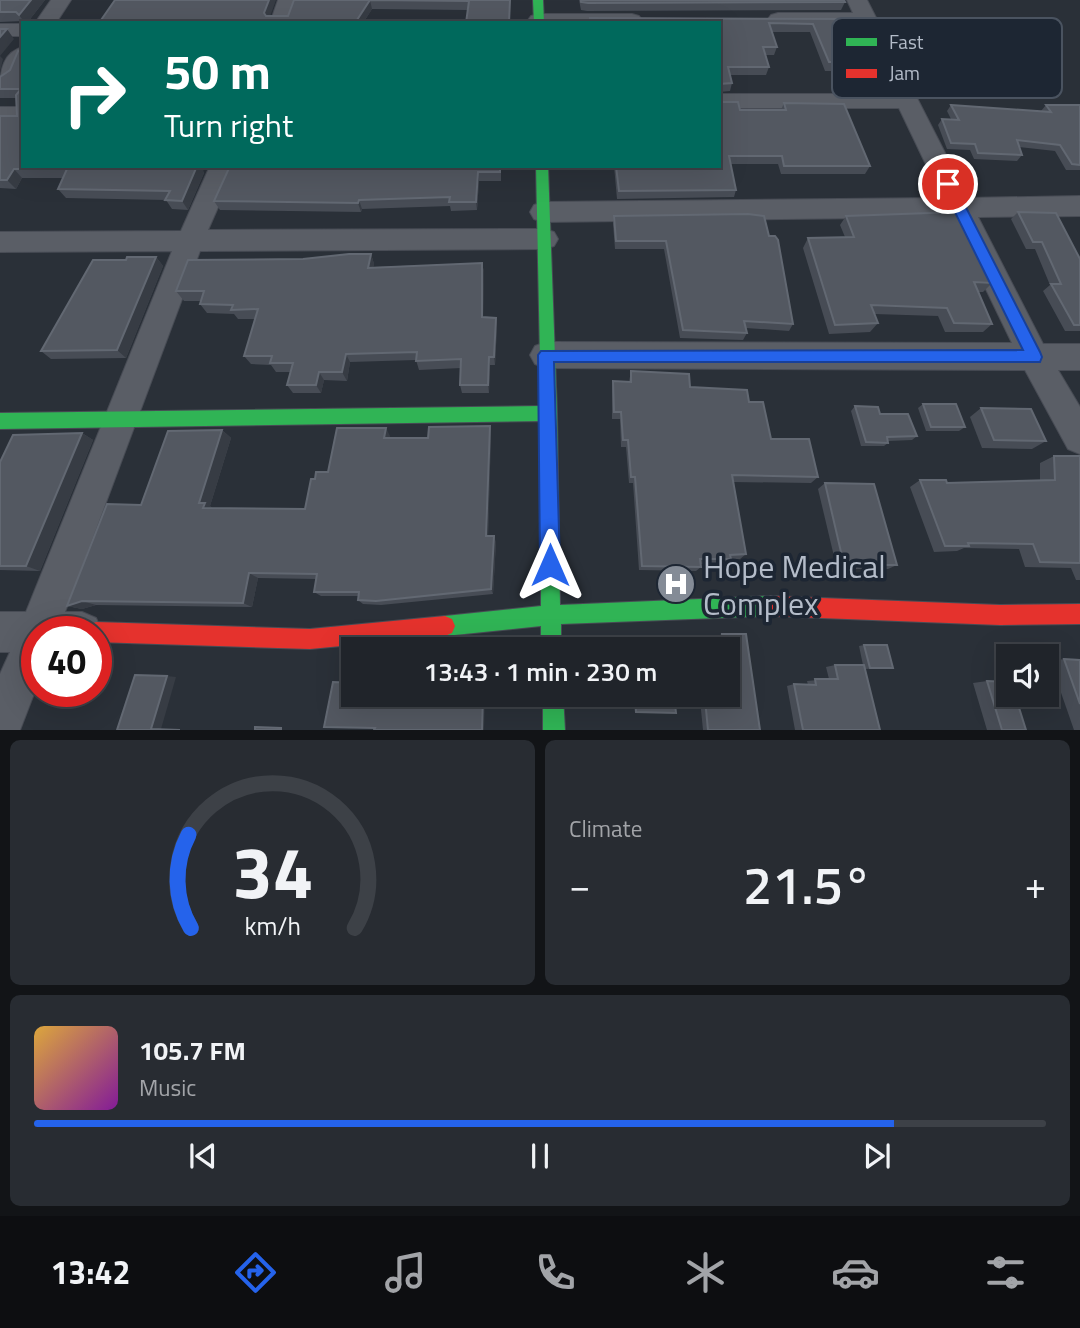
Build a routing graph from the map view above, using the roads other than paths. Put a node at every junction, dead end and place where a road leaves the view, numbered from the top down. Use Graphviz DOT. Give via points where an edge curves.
graph roads {
  1 [pos="61,0"];
  2 [pos="288,0"];
  3 [pos="862,9"];
  4 [pos="538,14"];
  5 [pos="758,19"];
  6 [pos="648,20"];
  7 [pos="46,21"];
  8 [pos="281,21"];
  9 [pos="0,30"];
  10 [pos="21,30"];
  11 [pos="21,55"];
  12 [pos="0,82"];
  13 [pos="907,98"];
  14 [pos="721,101"];
  15 [pos="909,101"];
  16 [pos="0,115"];
  17 [pos="21,115"];
  18 [pos="222,168"];
  19 [pos="542,168"];
  20 [pos="957,205"];
  21 [pos="1080,206"];
  22 [pos="543,212"];
  23 [pos="544,239"];
  24 [pos="190,242"];
  25 [pos="0,243"];
  26 [pos="546,355"];
  27 [pos="1034,357"];
  28 [pos="1080,357"];
  29 [pos="549,413"];
  30 [pos="122,419"];
  31 [pos="0,421"];
  32 [pos="1080,438"];
  33 [pos="1080,614"];
  34 [pos="551,615"];
  35 [pos="44,616"];
  36 [pos="0,632"];
  37 [pos="21,632"];
  38 [pos="112,633"];
  39 [pos="551,637"];
  40 [pos="21,674"];
  41 [pos="553,707"];
  42 [pos="0,726"];
  43 [pos="554,730"];
  1 -- 7 [label="street"];
  2 -- 8 [label="street"];
  3 -- 5 [label="street"];
  4 -- 6 [label="street"];
  9 -- 10 [label="street"];
  11 -- 12 [label="street"];
  13 -- 15 [label="street"];
  14 -- 15 [label="street"];
  15 -- 20 [label="street"];
  16 -- 17 [label="street"];
  18 -- 24 [label="street"];
  19 -- 22 [label="street"];
  20 -- 21 [label="street"];
  20 -- 22 [label="street"];
  20 -- 27 [label="street"];
  22 -- 23 [label="street"];
  23 -- 24 [label="street"];
  23 -- 26 [label="street"];
  24 -- 25 [label="street"];
  24 -- 30 [label="street"];
  26 -- 27 [label="street"];
  26 -- 29 [label="street"];
  27 -- 28 [label="street"];
  27 -- 32 [label="street"];
  29 -- 30 [label="street"];
  29 -- 34 [label="street"];
  30 -- 31 [label="street"];
  30 -- 35 [label="street"];
  33 -- 34 [label="street" via="759,606"];
  34 -- 38 [label="street" via="310,639"];
  34 -- 39 [label="street"];
  36 -- 37 [label="street"];
  40 -- 42 [label="street"];
  41 -- 43 [label="street"];
}
